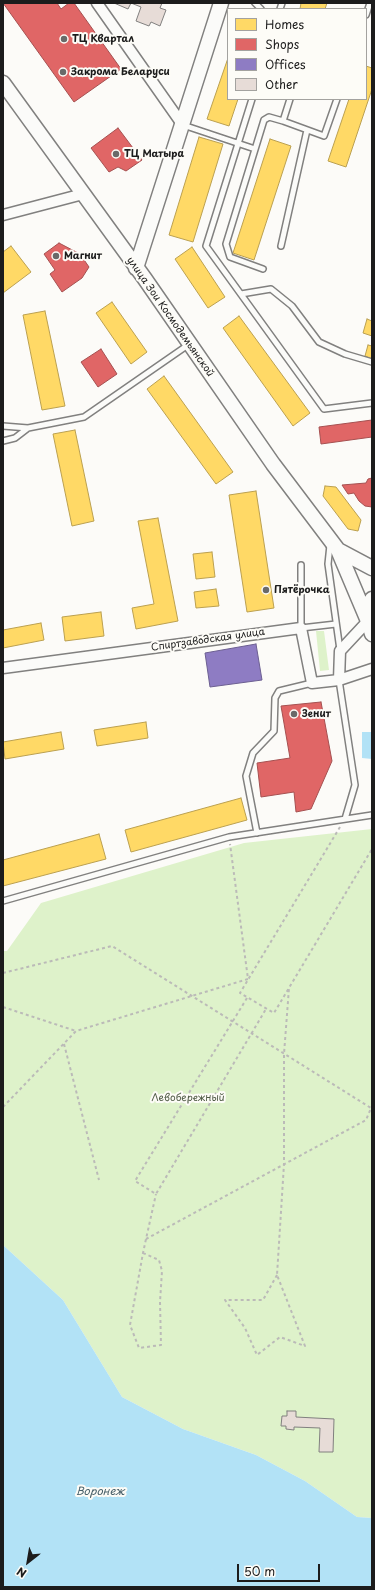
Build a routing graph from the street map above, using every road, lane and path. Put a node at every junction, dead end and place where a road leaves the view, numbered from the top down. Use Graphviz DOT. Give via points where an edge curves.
graph roads {
  1 [pos="97,3"];
  2 [pos="221,3"];
  3 [pos="3,83"];
  4 [pos="252,100"];
  5 [pos="290,100"];
  6 [pos="337,100"];
  7 [pos="283,121"];
  8 [pos="182,124"];
  9 [pos="307,130"];
  10 [pos="238,143"];
  11 [pos="255,149"];
  12 [pos="83,194"];
  13 [pos="3,215"];
  14 [pos="281,246"];
  15 [pos="136,268"];
  16 [pos="263,269"];
  17 [pos="241,294"];
  18 [pos="189,344"];
  19 [pos="372,362"];
  20 [pos="372,403"];
  21 [pos="3,426"];
  22 [pos="28,428"];
  23 [pos="3,441"];
  24 [pos="334,545"];
  25 [pos="301,565"];
  26 [pos="372,568"];
  27 [pos="372,599"];
  28 [pos="336,624"];
  29 [pos="370,627"];
  30 [pos="301,628"];
  31 [pos="340,651"];
  32 [pos="3,668"];
  33 [pos="372,669"];
  34 [pos="339,680"];
  35 [pos="312,683"];
  36 [pos="372,815"];
  37 [pos="345,819"];
  38 [pos="257,832"];
  39 [pos="229,837"];
  40 [pos="372,849"];
  41 [pos="3,901"];
  42 [pos="3,973"];
  43 [pos="248,979"];
  44 [pos="289,988"];
  45 [pos="194,996"];
  46 [pos="247,998"];
  47 [pos="3,1007"];
  48 [pos="266,1009"];
  49 [pos="232,1021"];
  50 [pos="76,1031"];
  51 [pos="252,1034"];
  52 [pos="64,1044"];
  53 [pos="284,1054"];
  54 [pos="3,1107"];
  55 [pos="284,1164"];
  56 [pos="99,1180"];
  57 [pos="156,1194"];
  58 [pos="146,1239"];
  59 [pos="143,1253"];
  60 [pos="277,1275"];
  1 -- 8 [label="street"];
  2 -- 8 [label="main road"];
  3 -- 12 [label="main road, улица Зои Космодемьянской"];
  4 -- 10 [label="lane"];
  5 -- 7 [label="lane"];
  6 -- 9 [label="lane" via="324,136"];
  7 -- 9 [label="lane"];
  7 -- 11 [label="lane" via="269,117 264,120"];
  8 -- 10 [label="lane"];
  8 -- 15 [label="main road"];
  9 -- 14 [label="lane"];
  10 -- 11 [label="lane"];
  10 -- 17 [label="lane" via="206,246"];
  11 -- 16 [label="lane" via="226,244 230,257"];
  12 -- 13 [label="street"];
  12 -- 15 [label="main road, улица Зои Космодемьянской"];
  15 -- 18 [label="main road, улица Зои Космодемьянской"];
  17 -- 19 [label="lane" via="271,289 292,306 319,342 345,354"];
  17 -- 20 [label="lane" via="324,409"];
  18 -- 22 [label="lane" via="84,418"];
  18 -- 24 [label="main road, улица Зои Космодемьянской" via="272,464"];
  21 -- 22 [label="lane"];
  22 -- 23 [label="lane" via="15,438"];
  24 -- 26 [label="main road, улица Зои Космодемьянской"];
  24 -- 28 [label="lane" via="328,564"];
  24 -- 29 [label="main road, улица Зои Космодемьянской"];
  25 -- 30 [label="lane"];
  27 -- 29 [label="main road" via="368,612"];
  28 -- 30 [label="lane"];
  28 -- 31 [label="lane"];
  29 -- 31 [label="street"];
  30 -- 32 [label="street, Спиртзаводская улица"];
  30 -- 35 [label="street"];
  31 -- 34 [label="street"];
  33 -- 34 [label="street"];
  34 -- 35 [label="street"];
  34 -- 37 [label="lane" via="355,785"];
  35 -- 38 [label="lane" via="279,691 275,698 274,731 253,753 246,776"];
  36 -- 37 [label="lane"];
  37 -- 38 [label="lane"];
  37 -- 43 [label="path"];
  38 -- 39 [label="lane"];
  39 -- 41 [label="lane"];
  39 -- 43 [label="path"];
  40 -- 44 [label="path"];
  42 -- 45 [label="path" via="112,946"];
  43 -- 45 [label="path"];
  43 -- 46 [label="path" via="240,993"];
  44 -- 48 [label="path" via="274,1014"];
  44 -- 53 [label="path"];
  45 -- 49 [label="path"];
  45 -- 50 [label="path"];
  46 -- 48 [label="path"];
  46 -- 49 [label="path"];
  47 -- 50 [label="path"];
  48 -- 51 [label="path"];
  49 -- 51 [label="path"];
  49 -- 57 [label="path" via="135,1181"];
  50 -- 52 [label="path"];
  51 -- 53 [label="path"];
  51 -- 57 [label="path"];
  52 -- 54 [label="path"];
  52 -- 56 [label="path"];
  53 -- 55 [label="path"];
  53 -- 55 [label="path" via="371,1108 366,1120"];
  55 -- 58 [label="path"];
  55 -- 60 [label="path"];
  57 -- 58 [label="path"];
  58 -- 59 [label="path"];
  59 -- 59 [label="path" via="130,1325 139,1348 161,1345 162,1271 159,1260"];
  60 -- 60 [label="path" via="305,1346 280,1337 257,1355 245,1328 225,1300 263,1300"];
}
